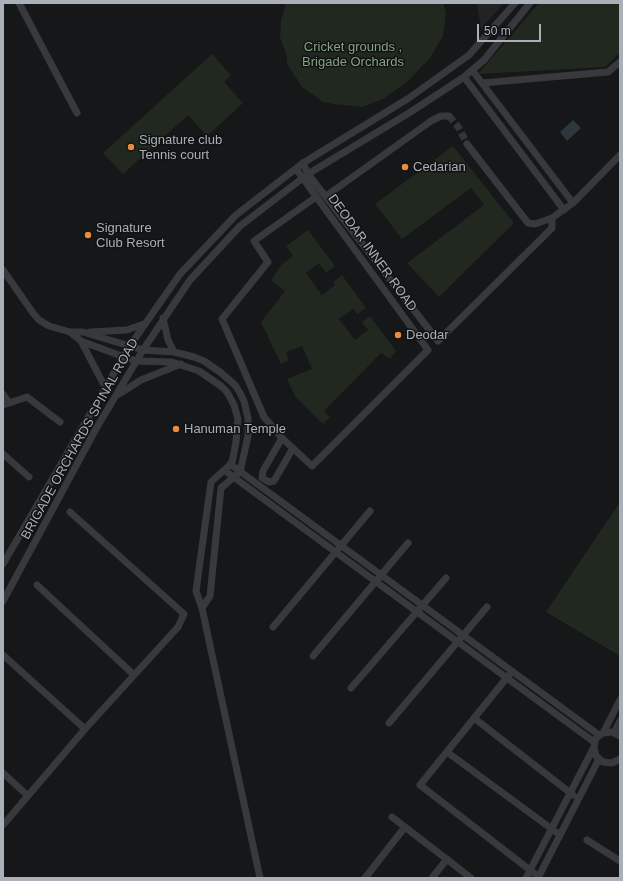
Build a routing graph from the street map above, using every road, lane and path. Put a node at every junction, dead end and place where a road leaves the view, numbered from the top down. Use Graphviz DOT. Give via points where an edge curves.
graph roads {
  1 [pos="20,3"];
  2 [pos="515,3"];
  3 [pos="530,3"];
  4 [pos="503,16"];
  5 [pos="513,24"];
  6 [pos="620,62"];
  7 [pos="472,70"];
  8 [pos="464,77"];
  9 [pos="482,83"];
  10 [pos="77,113"];
  11 [pos="449,116"];
  12 [pos="467,144"];
  13 [pos="620,155"];
  14 [pos="303,163"];
  15 [pos="296,169"];
  16 [pos="305,176"];
  17 [pos="326,196"];
  18 [pos="316,197"];
  19 [pos="573,203"];
  20 [pos="564,210"];
  21 [pos="552,218"];
  22 [pos="3,270"];
  23 [pos="164,318"];
  24 [pos="144,324"];
  25 [pos="70,332"];
  26 [pos="84,332"];
  27 [pos="81,341"];
  28 [pos="129,347"];
  29 [pos="143,350"];
  30 [pos="174,352"];
  31 [pos="124,357"];
  32 [pos="137,361"];
  33 [pos="181,364"];
  34 [pos="105,387"];
  35 [pos="3,394"];
  36 [pos="116,396"];
  37 [pos="6,404"];
  38 [pos="60,422"];
  39 [pos="282,438"];
  40 [pos="292,448"];
  41 [pos="3,454"];
  42 [pos="230,464"];
  43 [pos="224,470"];
  44 [pos="240,472"];
  45 [pos="29,477"];
  46 [pos="233,478"];
  47 [pos="370,511"];
  48 [pos="70,512"];
  49 [pos="408,543"];
  50 [pos="341,546"];
  51 [pos="335,553"];
  52 [pos="3,564"];
  53 [pos="381,576"];
  54 [pos="446,578"];
  55 [pos="376,582"];
  56 [pos="37,585"];
  57 [pos="3,602"];
  58 [pos="422,605"];
  59 [pos="488,607"];
  60 [pos="202,608"];
  61 [pos="416,612"];
  62 [pos="273,627"];
  63 [pos="463,636"];
  64 [pos="458,642"];
  65 [pos="3,655"];
  66 [pos="313,656"];
  67 [pos="512,671"];
  68 [pos="134,675"];
  69 [pos="506,678"];
  70 [pos="351,688"];
  71 [pos="620,700"];
  72 [pos="474,718"];
  73 [pos="620,721"];
  74 [pos="389,723"];
  75 [pos="85,729"];
  76 [pos="601,734"];
  77 [pos="617,734"];
  78 [pos="594,744"];
  79 [pos="447,752"];
  80 [pos="599,759"];
  81 [pos="620,759"];
  82 [pos="3,773"];
  83 [pos="570,792"];
  84 [pos="28,796"];
  85 [pos="579,799"];
  86 [pos="392,817"];
  87 [pos="3,825"];
  88 [pos="405,827"];
  89 [pos="551,829"];
  90 [pos="560,835"];
  91 [pos="587,840"];
  92 [pos="447,859"];
  93 [pos="620,861"];
  94 [pos="530,871"];
  95 [pos="260,878"];
  96 [pos="365,878"];
  97 [pos="432,878"];
  98 [pos="471,878"];
  99 [pos="526,878"];
  100 [pos="538,878"];
  1 -- 10 [label="street"];
  2 -- 4 [label="street, BRIGADE ORCHARDS SPINAL ROAD"];
  3 -- 5 [label="street, BRIGADE ORCHARDS SPINAL ROAD"];
  4 -- 5 [label="street"];
  4 -- 14 [label="street, BRIGADE ORCHARDS SPINAL ROAD" via="469,56 409,98"];
  5 -- 7 [label="street, BRIGADE ORCHARDS SPINAL ROAD" via="484,60"];
  6 -- 9 [label="street" via="608,72"];
  7 -- 8 [label="street, BRIGADE ORCHARDS SPINAL ROAD"];
  7 -- 9 [label="street"];
  8 -- 16 [label="street, BRIGADE ORCHARDS SPINAL ROAD"];
  8 -- 20 [label="street"];
  9 -- 19 [label="street"];
  11 -- 17 [label="street" via="441,116 431,121"];
  12 -- 21 [label="street" via="528,222 535,224"];
  13 -- 19 [label="street"];
  14 -- 15 [label="street, BRIGADE ORCHARDS SPINAL ROAD"];
  14 -- 16 [label="street"];
  15 -- 16 [label="street"];
  15 -- 24 [label="street, BRIGADE ORCHARDS SPINAL ROAD" via="236,215 180,274"];
  16 -- 17 [label="street"];
  16 -- 18 [label="street"];
  16 -- 23 [label="street, BRIGADE ORCHARDS SPINAL ROAD" via="240,226 190,280"];
  17 -- 21 [label="street" via="438,341 552,228"];
  18 -- 39 [label="street, DEODAR INNER ROAD" via="254,241 268,262 222,319 264,417"];
  18 -- 40 [label="street, DEODAR INNER ROAD" via="428,350 312,466"];
  19 -- 20 [label="street"];
  20 -- 21 [label="street"];
  22 -- 25 [label="street" via="39,320 48,326"];
  23 -- 29 [label="street, BRIGADE ORCHARDS SPINAL ROAD"];
  23 -- 30 [label="street" via="168,340"];
  24 -- 26 [label="street" via="128,330"];
  24 -- 28 [label="street, BRIGADE ORCHARDS SPINAL ROAD"];
  25 -- 26 [label="street"];
  25 -- 27 [label="street"];
  26 -- 28 [label="street"];
  27 -- 31 [label="street"];
  27 -- 34 [label="street"];
  28 -- 29 [label="street"];
  28 -- 31 [label="street, BRIGADE ORCHARDS SPINAL ROAD"];
  29 -- 30 [label="street"];
  29 -- 32 [label="street, BRIGADE ORCHARDS SPINAL ROAD"];
  30 -- 44 [label="street" via="194,357 212,366 228,378 240,393 249,427"];
  31 -- 32 [label="street"];
  31 -- 34 [label="street, BRIGADE ORCHARDS SPINAL ROAD"];
  32 -- 33 [label="street"];
  32 -- 36 [label="street, BRIGADE ORCHARDS SPINAL ROAD"];
  33 -- 36 [label="street" via="141,380"];
  33 -- 42 [label="street" via="214,380 231,398 238,427"];
  34 -- 52 [label="street, BRIGADE ORCHARDS SPINAL ROAD"];
  35 -- 37 [label="street"];
  36 -- 57 [label="street, BRIGADE ORCHARDS SPINAL ROAD"];
  37 -- 38 [label="street" via="27,396"];
  39 -- 40 [label="street, DEODAR INNER ROAD"];
  39 -- 40 [label="street" via="263,471 262,478 269,482 274,481"];
  41 -- 45 [label="street"];
  42 -- 43 [label="street"];
  42 -- 44 [label="street"];
  43 -- 46 [label="street"];
  43 -- 60 [label="street" via="211,482 196,591"];
  44 -- 46 [label="street"];
  44 -- 50 [label="street"];
  46 -- 51 [label="street"];
  46 -- 60 [label="street" via="222,488 210,596"];
  47 -- 50 [label="street"];
  48 -- 68 [label="street" via="184,614 178,627"];
  49 -- 53 [label="street"];
  50 -- 51 [label="street"];
  50 -- 53 [label="street"];
  51 -- 55 [label="street"];
  51 -- 62 [label="street"];
  53 -- 55 [label="street"];
  53 -- 58 [label="street"];
  54 -- 58 [label="street"];
  55 -- 61 [label="street"];
  55 -- 66 [label="street"];
  56 -- 68 [label="street"];
  58 -- 61 [label="street"];
  58 -- 63 [label="street"];
  59 -- 63 [label="street"];
  60 -- 95 [label="street"];
  61 -- 64 [label="street"];
  61 -- 70 [label="street"];
  63 -- 64 [label="street"];
  63 -- 67 [label="street"];
  64 -- 69 [label="street"];
  64 -- 74 [label="street"];
  65 -- 75 [label="street"];
  67 -- 69 [label="street"];
  67 -- 76 [label="street"];
  68 -- 75 [label="street"];
  69 -- 72 [label="street"];
  69 -- 78 [label="street"];
  71 -- 76 [label="street"];
  72 -- 79 [label="street"];
  72 -- 83 [label="street"];
  73 -- 77 [label="street"];
  75 -- 84 [label="street"];
  76 -- 77 [label="street"];
  76 -- 78 [label="street"];
  78 -- 80 [label="street"];
  78 -- 83 [label="street"];
  79 -- 89 [label="street"];
  79 -- 94 [label="street" via="420,785"];
  80 -- 81 [label="street" via="612,763"];
  80 -- 85 [label="street"];
  82 -- 84 [label="street"];
  83 -- 85 [label="street"];
  83 -- 89 [label="street"];
  84 -- 87 [label="street"];
  85 -- 90 [label="street"];
  86 -- 88 [label="street"];
  88 -- 92 [label="street"];
  88 -- 96 [label="street"];
  89 -- 90 [label="street"];
  89 -- 94 [label="street"];
  90 -- 100 [label="street"];
  91 -- 93 [label="street"];
  92 -- 97 [label="street"];
  92 -- 98 [label="street"];
  94 -- 99 [label="street"];
  94 -- 100 [label="street"];
}
